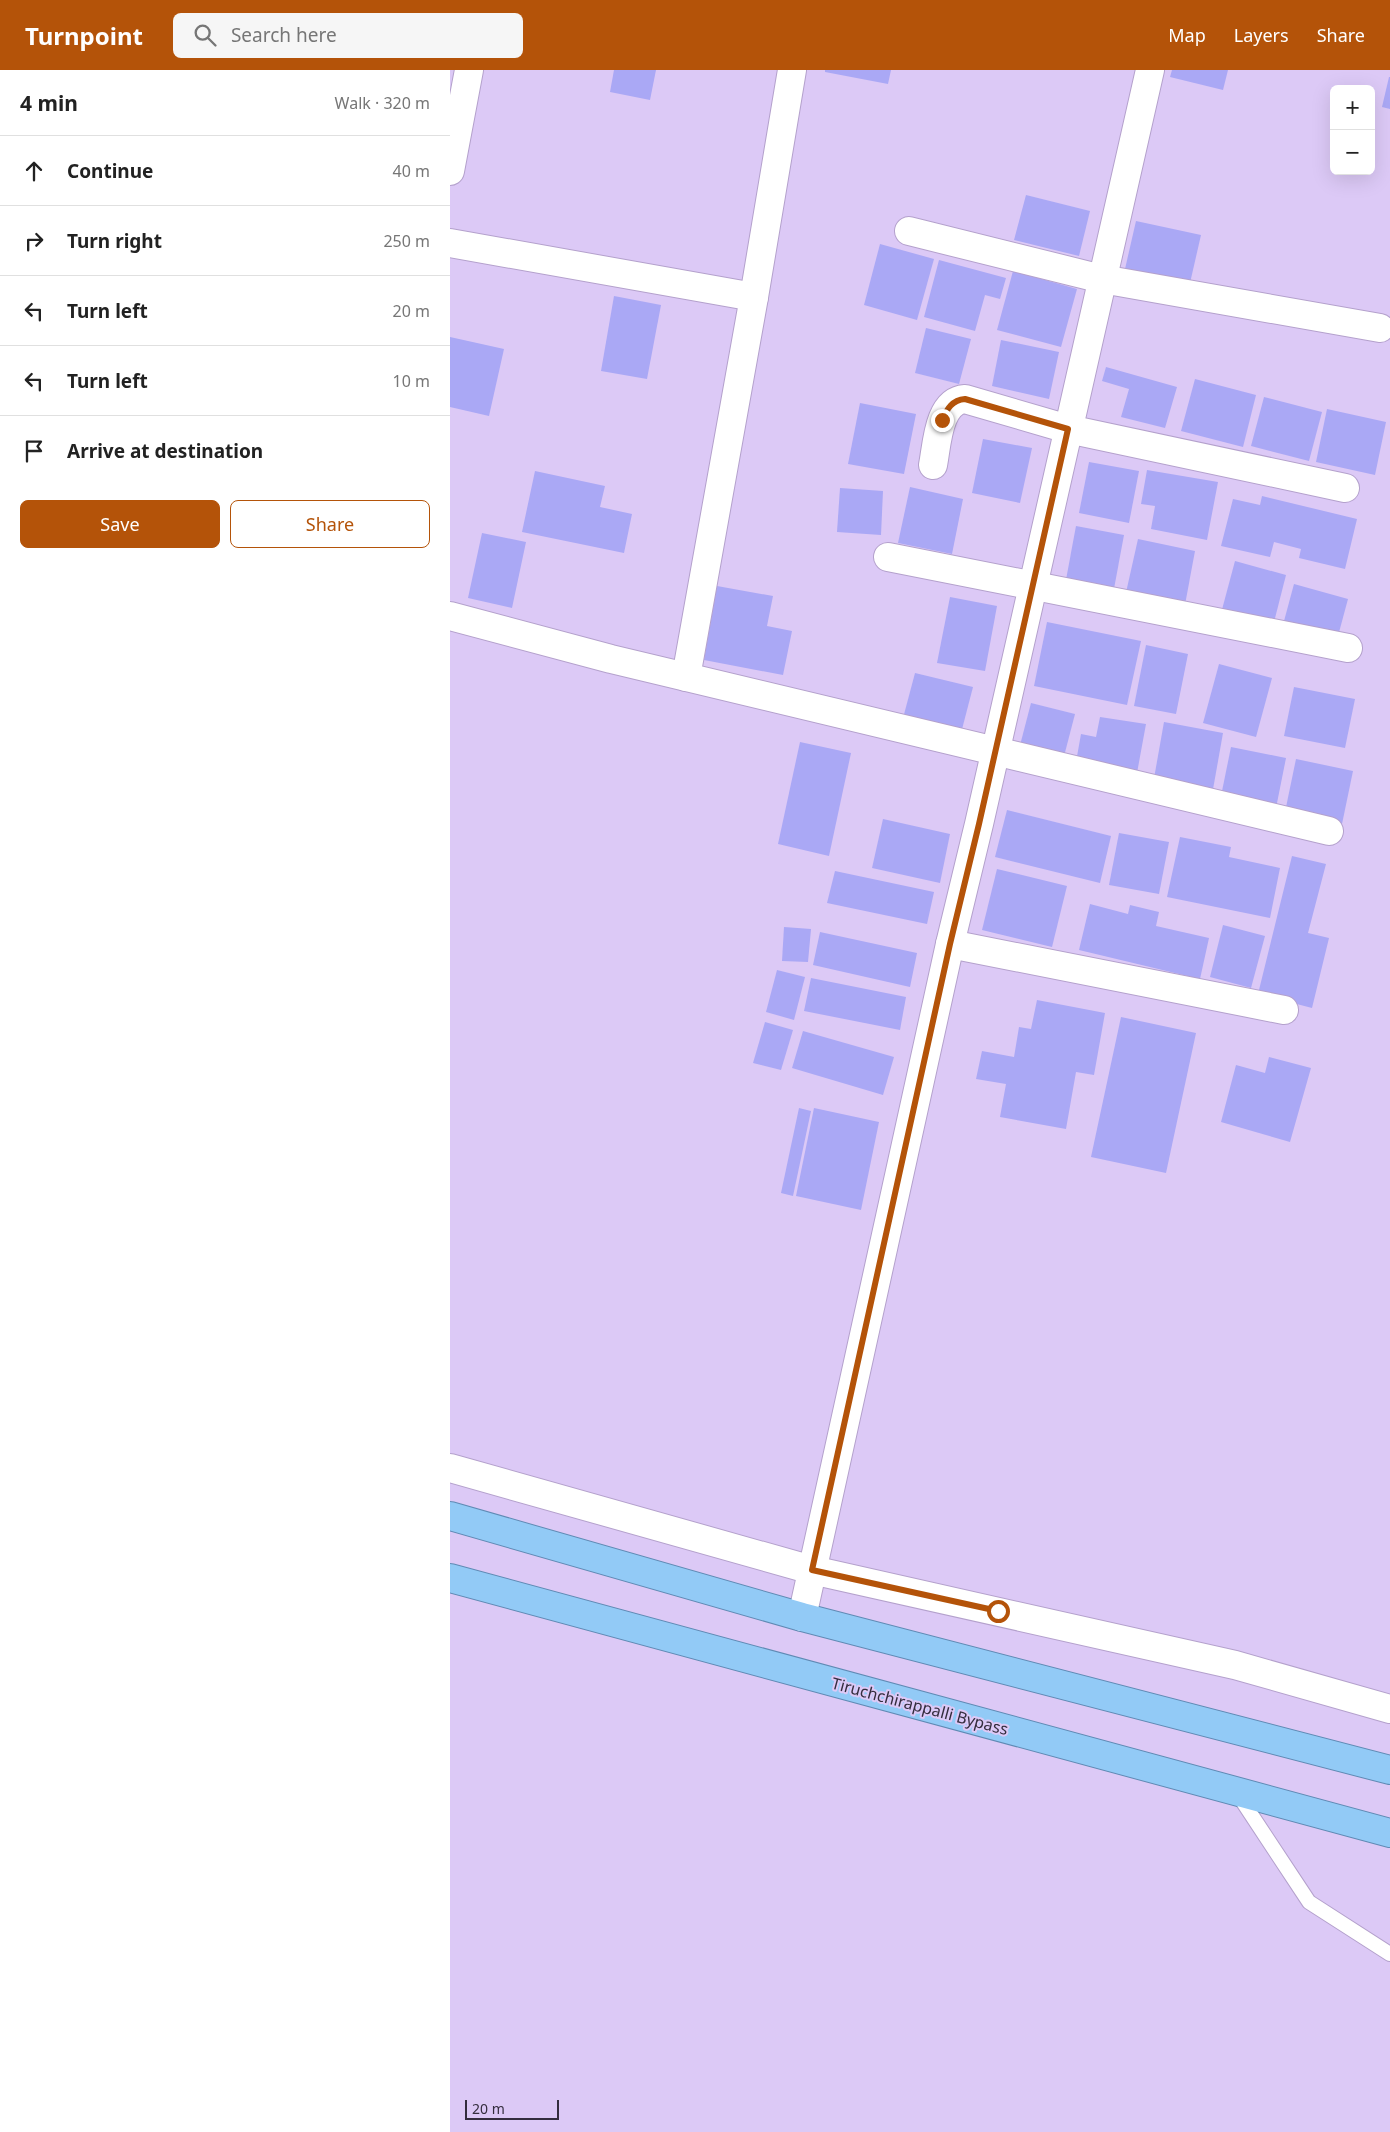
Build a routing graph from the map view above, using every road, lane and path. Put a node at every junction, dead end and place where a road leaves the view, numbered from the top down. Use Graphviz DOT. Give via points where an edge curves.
graph roads {
  1 [pos="468,70"];
  2 [pos="792,70"];
  3 [pos="1150,70"];
  4 [pos="450,171"];
  5 [pos="909,230"];
  6 [pos="450,243"];
  7 [pos="1102,279"];
  8 [pos="754,297"];
  9 [pos="1380,328"];
  10 [pos="1068,429"];
  11 [pos="933,465"];
  12 [pos="1345,488"];
  13 [pos="888,557"];
  14 [pos="1033,584"];
  15 [pos="450,616"];
  16 [pos="1348,648"];
  17 [pos="686,677"];
  18 [pos="995,752"];
  19 [pos="1329,831"];
  20 [pos="950,944"];
  21 [pos="1284,1010"];
  22 [pos="450,1468"];
  23 [pos="450,1516"];
  24 [pos="812,1570"];
  25 [pos="450,1578"];
  26 [pos="802,1617"];
  27 [pos="1390,1709"];
  28 [pos="1390,1770"];
  29 [pos="1236,1793"];
  30 [pos="1390,1833"];
  31 [pos="1390,1954"];
  1 -- 4 [label="street"];
  2 -- 8 [label="street"];
  3 -- 7 [label="street"];
  5 -- 7 [label="street"];
  6 -- 8 [label="street"];
  7 -- 9 [label="street"];
  7 -- 10 [label="street"];
  8 -- 17 [label="street"];
  10 -- 11 [label="street" via="960,400 950,407 942,420"];
  10 -- 12 [label="street"];
  10 -- 14 [label="street"];
  13 -- 14 [label="street"];
  14 -- 16 [label="street"];
  14 -- 18 [label="street"];
  15 -- 17 [label="street"];
  17 -- 18 [label="street"];
  18 -- 19 [label="street"];
  18 -- 20 [label="street"];
  20 -- 21 [label="street"];
  20 -- 24 [label="street"];
  22 -- 24 [label="street"];
  23 -- 26 [label="highway"];
  24 -- 26 [label="street"];
  24 -- 27 [label="street" via="1235,1666"];
  25 -- 29 [label="highway, Tiruchchirappalli Bypass"];
  26 -- 28 [label="highway"];
  29 -- 30 [label="highway, Tiruchchirappalli Bypass"];
  29 -- 31 [label="lane" via="1309,1902"];
}
